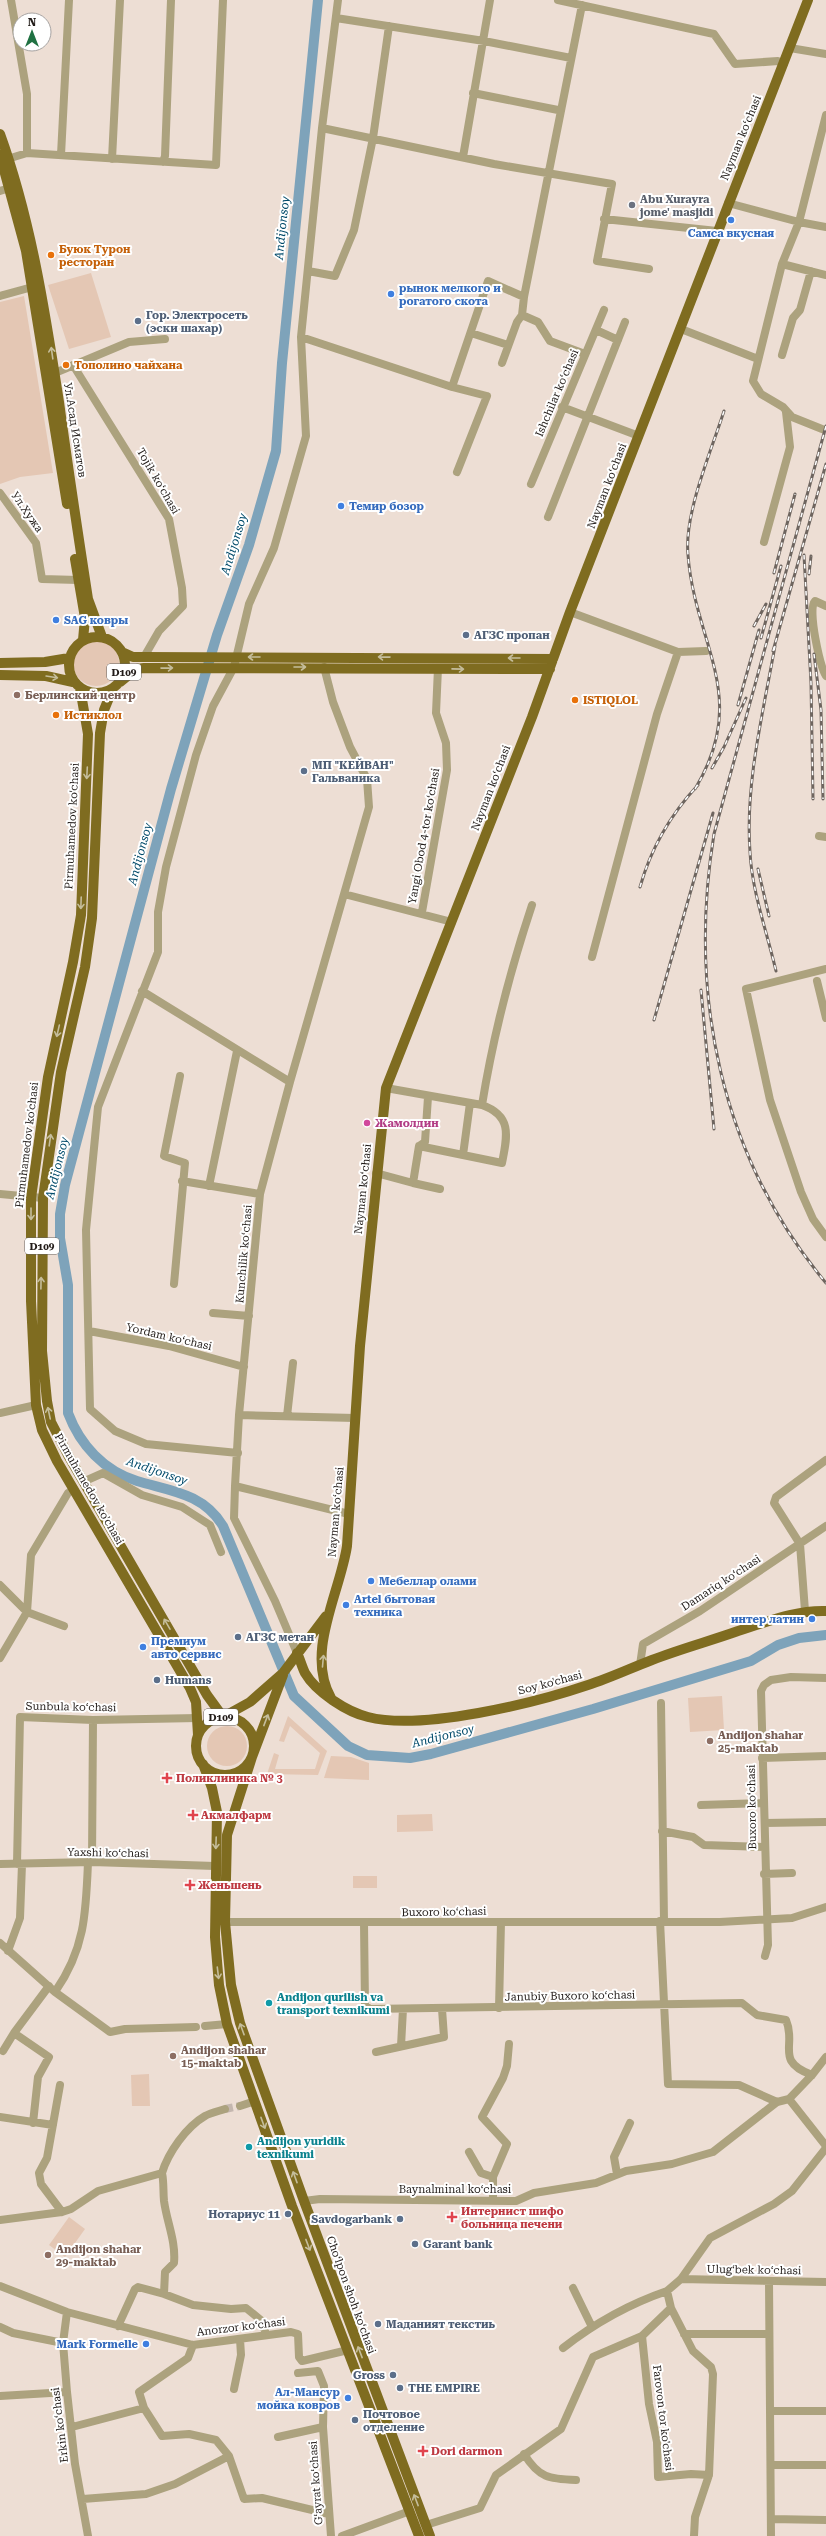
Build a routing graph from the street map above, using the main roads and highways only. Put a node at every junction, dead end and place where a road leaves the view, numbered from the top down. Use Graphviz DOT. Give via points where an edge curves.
graph roads {
  1 [pos="808,0"];
  2 [pos="0,134"];
  3 [pos="4,157"];
  4 [pos="36,286"];
  5 [pos="76,537"];
  6 [pos="102,637"];
  7 [pos="83,640"];
  8 [pos="122,652"];
  9 [pos="69,658"];
  10 [pos="553,659"];
  11 [pos="191,662"];
  12 [pos="235,662"];
  13 [pos="0,663"];
  14 [pos="550,669"];
  15 [pos="0,675"];
  16 [pos="77,685"];
  17 [pos="116,685"];
  18 [pos="826,1611"];
  19 [pos="327,1615"];
  20 [pos="297,1653"];
  21 [pos="283,1673"];
  22 [pos="331,1698"];
  23 [pos="223,1717"];
  24 [pos="198,1735"];
  25 [pos="252,1756"];
  26 [pos="203,1764"];
  27 [pos="304,2201"];
  28 [pos="292,2206"];
  29 [pos="419,2536"];
  30 [pos="430,2536"];
  1 -- 10 [label="main road, Nayman koʻchasi"];
  2 -- 3 [label="main road, Ул.Асад Исматов"];
  3 -- 4 [label="main road, Ул.Асад Исматов"];
  3 -- 4 [label="main road, Ул.Асад Исматов" via="34,251"];
  4 -- 5 [label="main road, Ул.Асад Исматов"];
  5 -- 6 [label="main road, Ул.Асад Исматов" via="88,599"];
  5 -- 7 [label="main road, Ул.Асад Исматов" via="78,580 85,618"];
  6 -- 7 [label="main road"];
  6 -- 8 [label="main road, D109" via="114,642"];
  7 -- 9 [label="main road"];
  8 -- 11 [label="main road" via="133,656"];
  8 -- 17 [label="main road, D109" via="125,667"];
  9 -- 13 [label="main road" via="46,662"];
  9 -- 16 [label="main road, D109" via="68,666"];
  10 -- 12 [label="main road, one-way"];
  10 -- 14 [label="main road, Nayman koʻchasi"];
  11 -- 12 [label="main road"];
  17 -- 11 [label="main road, one-way" via="136,669"];
  12 -- 14 [label="main road, one-way" via="324,667"];
  14 -- 19 [label="main road, Nayman koʻchasi" via="386,1088 376,1173 355,1418 350,1514 345,1556"];
  15 -- 16 [label="main road, D109, one-way" via="46,676"];
  16 -- 17 [label="main road, D109" via="97,693"];
  16 -- 24 [label="main road, Pirmuhamedov ko'chasi / D109, one-way" via="88,734 80,915 73,962 48,1077 31,1198 31,1301 36,1405 42,1430 74,1489 190,1688 196,1702"];
  23 -- 17 [label="main road, Pirmuhamedov ko'chasi / D109, one-way" via="207,1695 52,1422 47,1401 41,1343 43,1198 61,1072 85,967 91,925 100,733 104,710"];
  18 -- 22 [label="main road, Soy ko'chasi" via="806,1611 779,1618 640,1664 557,1695 491,1710 430,1718 370,1718"];
  19 -- 20 [label="main road"];
  22 -- 19 [label="main road, one-way" via="324,1684 322,1670"];
  20 -- 21 [label="main road"];
  20 -- 22 [label="main road, Soy ko'chasi" via="305,1673"];
  21 -- 23 [label="main road" via="250,1702"];
  25 -- 21 [label="main road, one-way"];
  23 -- 24 [label="main road, D109" via="208,1723"];
  23 -- 25 [label="main road, D109" via="237,1720 249,1729 254,1742"];
  24 -- 26 [label="main road, D109" via="196,1750"];
  25 -- 26 [label="main road" via="243,1768 230,1774 215,1772"];
  27 -- 25 [label="main road, Choʻlpon shoh koʻchasi / D109, one-way" via="240,2023 228,1969 225,1922 227,1835"];
  26 -- 28 [label="main road, Choʻlpon shoh koʻchasi / D109, one-way" via="217,1812 216,1953 227,2024"];
  27 -- 28 [label="main road"];
  30 -- 27 [label="main road, Choʻlpon shoh koʻchasi / D109, one-way"];
  28 -- 29 [label="main road, Choʻlpon shoh koʻchasi / D109, one-way"];
}
